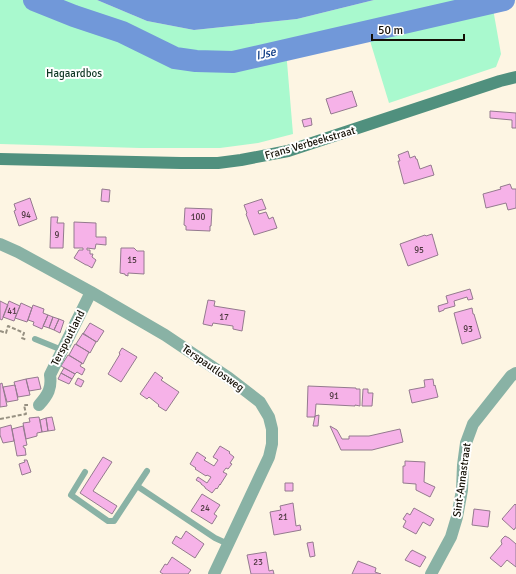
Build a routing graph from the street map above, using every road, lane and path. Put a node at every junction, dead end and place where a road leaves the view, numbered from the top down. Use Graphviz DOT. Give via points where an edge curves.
graph roads {
  1 [pos="516,77"];
  2 [pos="0,159"];
  3 [pos="0,244"];
  4 [pos="91,292"];
  5 [pos="0,331"];
  6 [pos="35,339"];
  7 [pos="62,350"];
  8 [pos="516,373"];
  9 [pos="39,405"];
  10 [pos="0,419"];
  11 [pos="148,471"];
  12 [pos="85,472"];
  13 [pos="137,486"];
  14 [pos="228,544"];
  15 [pos="214,574"];
  16 [pos="431,574"];
  1 -- 2 [label="main road, Frans Verbeekstraat" via="288,151 241,160 181,163"];
  3 -- 4 [label="street, Terspautlosweg"];
  4 -- 7 [label="street, Terspoutland"];
  4 -- 14 [label="street, Terspautlosweg" via="165,335 229,378 260,402 269,417 272,429 269,457"];
  5 -- 6 [label="path" via="6,333 8,326 24,333 22,338"];
  6 -- 7 [label="lane"];
  7 -- 9 [label="street, Terspoutland" via="50,375 47,396"];
  8 -- 16 [label="street, Sint-Annastraat" via="473,424 466,443 457,517 451,537"];
  9 -- 10 [label="path" via="24,405 26,414"];
  11 -- 13 [label="lane"];
  12 -- 13 [label="lane" via="71,495 108,521 114,521"];
  13 -- 14 [label="lane"];
  14 -- 15 [label="street, Terspautlosweg"];
}
